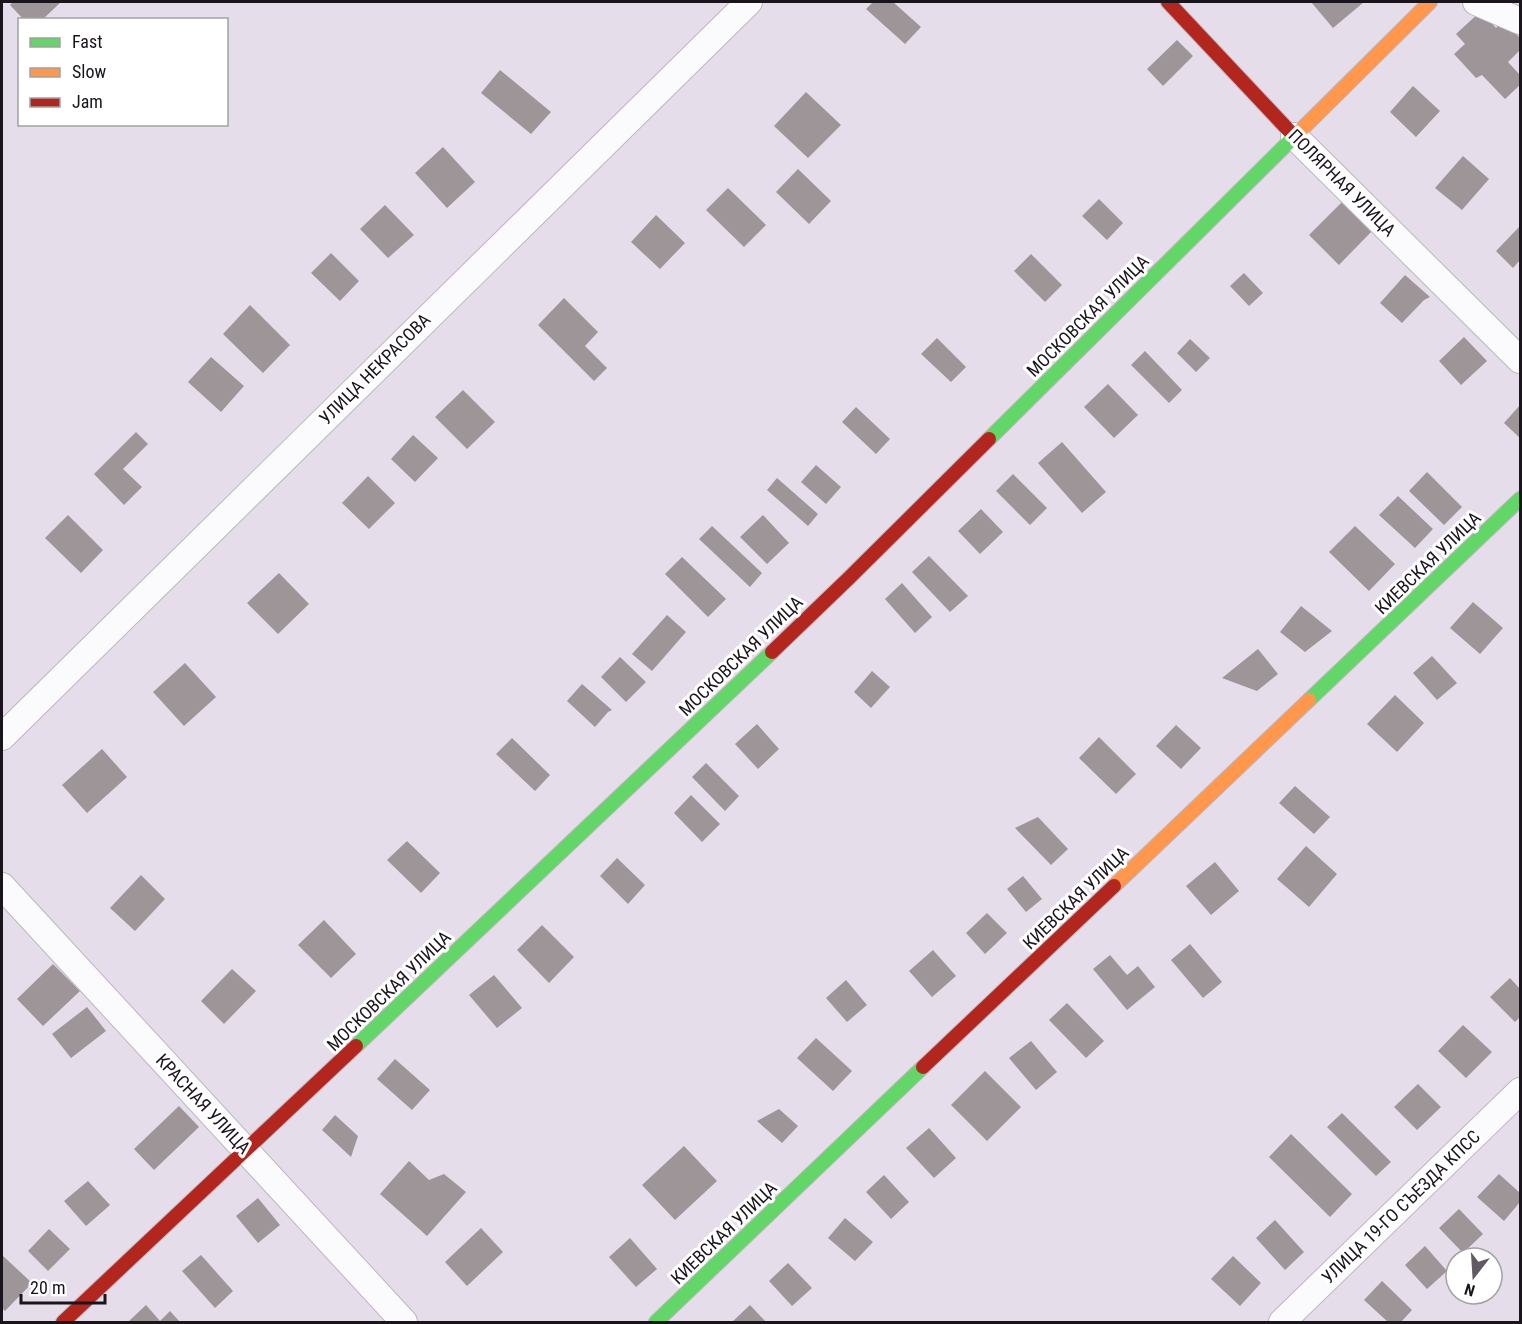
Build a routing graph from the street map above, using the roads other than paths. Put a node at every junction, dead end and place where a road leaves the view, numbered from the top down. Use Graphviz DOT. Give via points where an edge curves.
graph roads {
  1 [pos="749,2"];
  2 [pos="1168,2"];
  3 [pos="1430,2"];
  4 [pos="1476,2"];
  5 [pos="1521,21"];
  6 [pos="1294,136"];
  7 [pos="1521,360"];
  8 [pos="1521,499"];
  9 [pos="2,737"];
  10 [pos="2,886"];
  11 [pos="1521,1091"];
  12 [pos="246,1151"];
  13 [pos="63,1323"];
  14 [pos="404,1323"];
  15 [pos="656,1323"];
  16 [pos="1282,1323"];
  1 -- 9 [label="street, УЛИЦА НЕКРАСОВА"];
  2 -- 6 [label="main road, ПОЛЯРНАЯ УЛИЦА"];
  3 -- 6 [label="main road, МОСКОВСКАЯ УЛИЦА"];
  4 -- 5 [label="street"];
  6 -- 7 [label="street, ПОЛЯРНАЯ УЛИЦА"];
  6 -- 12 [label="main road, МОСКОВСКАЯ УЛИЦА" via="849,578"];
  8 -- 15 [label="main road, КИЕВСКАЯ УЛИЦА"];
  10 -- 12 [label="street, КРАСНАЯ УЛИЦА"];
  11 -- 16 [label="street, УЛИЦА 19-ГО СЪЕЗДА КПСС"];
  12 -- 13 [label="main road, МОСКОВСКАЯ УЛИЦА"];
  12 -- 14 [label="street, КРАСНАЯ УЛИЦА"];
}
